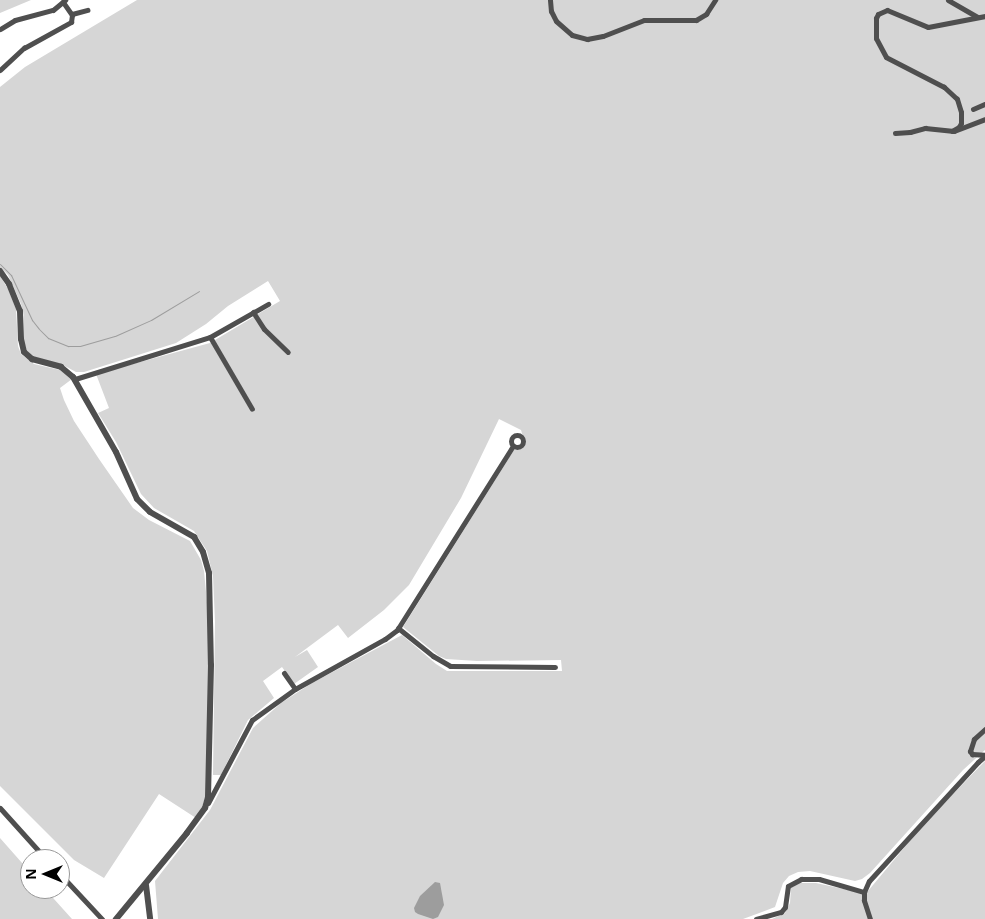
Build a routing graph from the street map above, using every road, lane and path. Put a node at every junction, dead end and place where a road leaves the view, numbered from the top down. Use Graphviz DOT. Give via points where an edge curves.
graph roads {
  1 [pos="550,0"];
  2 [pos="715,0"];
  3 [pos="948,0"];
  4 [pos="64,1"];
  5 [pos="87,10"];
  6 [pos="72,14"];
  7 [pos="985,16"];
  8 [pos="977,17"];
  9 [pos="0,28"];
  10 [pos="0,70"];
  11 [pos="985,104"];
  12 [pos="973,109"];
  13 [pos="985,119"];
  14 [pos="952,131"];
  15 [pos="895,134"];
  16 [pos="0,271"];
  17 [pos="268,304"];
  18 [pos="253,312"];
  19 [pos="210,337"];
  20 [pos="288,352"];
  21 [pos="75,379"];
  22 [pos="252,409"];
  23 [pos="513,446"];
  24 [pos="398,628"];
  25 [pos="555,667"];
  26 [pos="284,673"];
  27 [pos="295,689"];
  28 [pos="985,729"];
  29 [pos="985,755"];
  30 [pos="0,808"];
  31 [pos="205,808"];
  32 [pos="37,849"];
  33 [pos="70,885"];
  34 [pos="146,885"];
  35 [pos="864,892"];
  36 [pos="102,919"];
  37 [pos="116,919"];
  38 [pos="150,919"];
  39 [pos="756,919"];
  40 [pos="870,919"];
  1 -- 2 [label="street" via="556,21 572,35 587,39 644,20 696,20 706,14"];
  3 -- 8 [label="street"];
  4 -- 6 [label="street"];
  4 -- 9 [label="street" via="53,10 15,20"];
  5 -- 6 [label="street"];
  6 -- 10 [label="street" via="71,22 24,48"];
  7 -- 8 [label="street"];
  8 -- 14 [label="street" via="928,27 887,10 878,14 875,22 877,43 886,57 944,87 957,99 961,123"];
  11 -- 12 [label="street"];
  13 -- 14 [label="street"];
  14 -- 15 [label="street" via="926,128"];
  16 -- 21 [label="street" via="20,311 24,352 36,361 61,367"];
  17 -- 18 [label="street"];
  18 -- 19 [label="street"];
  18 -- 20 [label="street" via="264,329"];
  19 -- 21 [label="street"];
  19 -- 22 [label="street"];
  21 -- 31 [label="street" via="142,506 194,537 206,559 210,583 211,665 210,783"];
  23 -- 24 [label="street"];
  24 -- 25 [label="street" via="450,666"];
  24 -- 27 [label="street" via="385,639"];
  26 -- 27 [label="street"];
  27 -- 31 [label="street" via="252,720"];
  28 -- 29 [label="street" via="974,739 970,751"];
  29 -- 35 [label="street" via="882,865"];
  30 -- 32 [label="street"];
  31 -- 34 [label="street"];
  33 -- 36 [label="street"];
  34 -- 37 [label="street"];
  34 -- 38 [label="street"];
  35 -- 39 [label="street" via="819,879 801,879 788,886 785,907 780,912"];
  35 -- 40 [label="street"];
}
